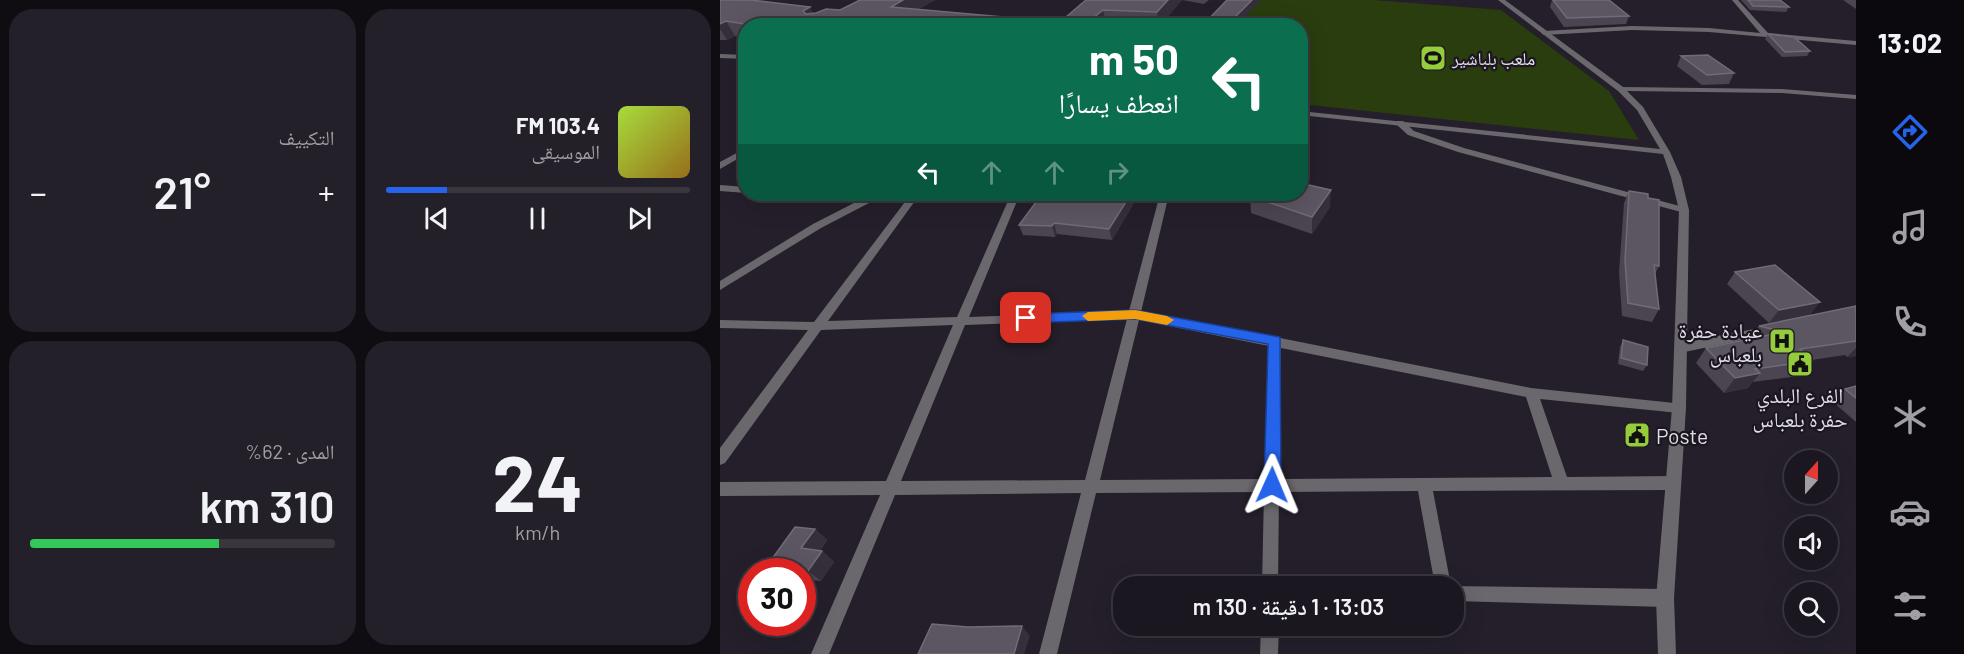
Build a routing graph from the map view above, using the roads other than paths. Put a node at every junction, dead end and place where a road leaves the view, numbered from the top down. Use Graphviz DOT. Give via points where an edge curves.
graph roads {
  1 [pos="1501,0"];
  2 [pos="1735,0"];
  3 [pos="1544,33"];
  4 [pos="1766,35"];
  5 [pos="1856,43"];
  6 [pos="720,56"];
  7 [pos="738,57"];
  8 [pos="1621,89"];
  9 [pos="1856,97"];
  10 [pos="1308,114"];
  11 [pos="1400,123"];
  12 [pos="1666,152"];
  13 [pos="738,155"];
  14 [pos="720,166"];
  15 [pos="720,188"];
  16 [pos="738,189"];
  17 [pos="866,201"];
  18 [pos="910,201"];
  19 [pos="1012,201"];
  20 [pos="1163,201"];
  21 [pos="1684,210"];
  22 [pos="720,286"];
  23 [pos="1135,315"];
  24 [pos="961,321"];
  25 [pos="720,324"];
  26 [pos="818,326"];
  27 [pos="1786,327"];
  28 [pos="1275,341"];
  29 [pos="1680,348"];
  30 [pos="1531,393"];
  31 [pos="1679,408"];
  32 [pos="720,459"];
  33 [pos="1673,483"];
  34 [pos="1424,484"];
  35 [pos="1562,484"];
  36 [pos="1272,485"];
  37 [pos="1090,487"];
  38 [pos="890,488"];
  39 [pos="720,489"];
  40 [pos="1270,576"];
  41 [pos="1441,576"];
  42 [pos="1464,593"];
  43 [pos="1665,598"];
  44 [pos="1269,636"];
  45 [pos="820,654"];
  46 [pos="1048,654"];
  47 [pos="1269,654"];
  48 [pos="1667,654"];
  1 -- 3 [label="street"];
  2 -- 4 [label="street"];
  3 -- 4 [label="street" via="1632,28"];
  3 -- 8 [label="street"];
  4 -- 5 [label="street"];
  6 -- 7 [label="street"];
  8 -- 9 [label="street" via="1782,91"];
  8 -- 12 [label="street" via="1640,109"];
  10 -- 11 [label="street"];
  11 -- 12 [label="street"];
  11 -- 21 [label="street" via="1411,133 1461,150"];
  12 -- 21 [label="street"];
  13 -- 14 [label="street"];
  15 -- 16 [label="street"];
  17 -- 22 [label="street" via="817,226"];
  18 -- 26 [label="street"];
  19 -- 24 [label="street"];
  20 -- 23 [label="street"];
  21 -- 29 [label="street"];
  23 -- 24 [label="street"];
  23 -- 28 [label="street"];
  23 -- 37 [label="street"];
  24 -- 26 [label="street"];
  24 -- 38 [label="street"];
  25 -- 26 [label="street"];
  26 -- 32 [label="street"];
  27 -- 29 [label="street"];
  28 -- 30 [label="street"];
  28 -- 36 [label="street"];
  29 -- 31 [label="street"];
  30 -- 31 [label="street"];
  30 -- 35 [label="street"];
  31 -- 33 [label="street"];
  33 -- 35 [label="street"];
  33 -- 43 [label="street"];
  34 -- 35 [label="street"];
  34 -- 36 [label="street"];
  34 -- 41 [label="street"];
  36 -- 37 [label="street"];
  36 -- 40 [label="street"];
  37 -- 38 [label="street"];
  37 -- 46 [label="street"];
  38 -- 39 [label="street"];
  38 -- 45 [label="street"];
  42 -- 43 [label="street"];
  43 -- 48 [label="street"];
  44 -- 47 [label="street"];
}
